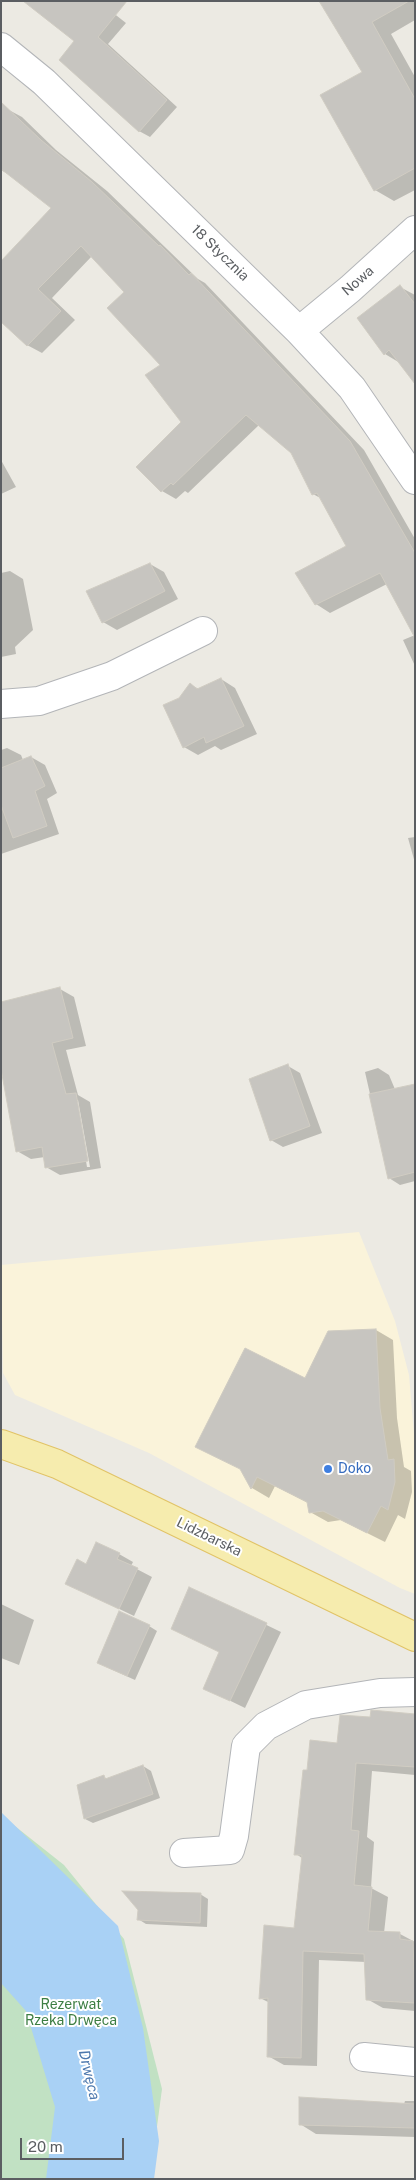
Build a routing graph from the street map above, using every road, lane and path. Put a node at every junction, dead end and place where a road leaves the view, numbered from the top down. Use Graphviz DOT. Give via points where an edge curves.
graph roads {
  1 [pos="1,48"];
  2 [pos="415,230"];
  3 [pos="298,330"];
  4 [pos="415,480"];
  5 [pos="203,630"];
  6 [pos="1,704"];
  7 [pos="1,1444"];
  8 [pos="415,1638"];
  9 [pos="415,1692"];
  10 [pos="184,1853"];
  11 [pos="364,2057"];
  12 [pos="415,2062"];
  1 -- 3 [label="street, 18 Stycznia" via="44,82"];
  2 -- 3 [label="street, Nowa" via="350,289"];
  3 -- 4 [label="street, 18 Stycznia" via="352,388"];
  5 -- 6 [label="street" via="112,676 39,700"];
  7 -- 8 [label="main road, Lidzbarska" via="57,1464"];
  9 -- 10 [label="street" via="380,1693 306,1705 266,1726 246,1746 230,1850"];
  11 -- 12 [label="street"];
}
